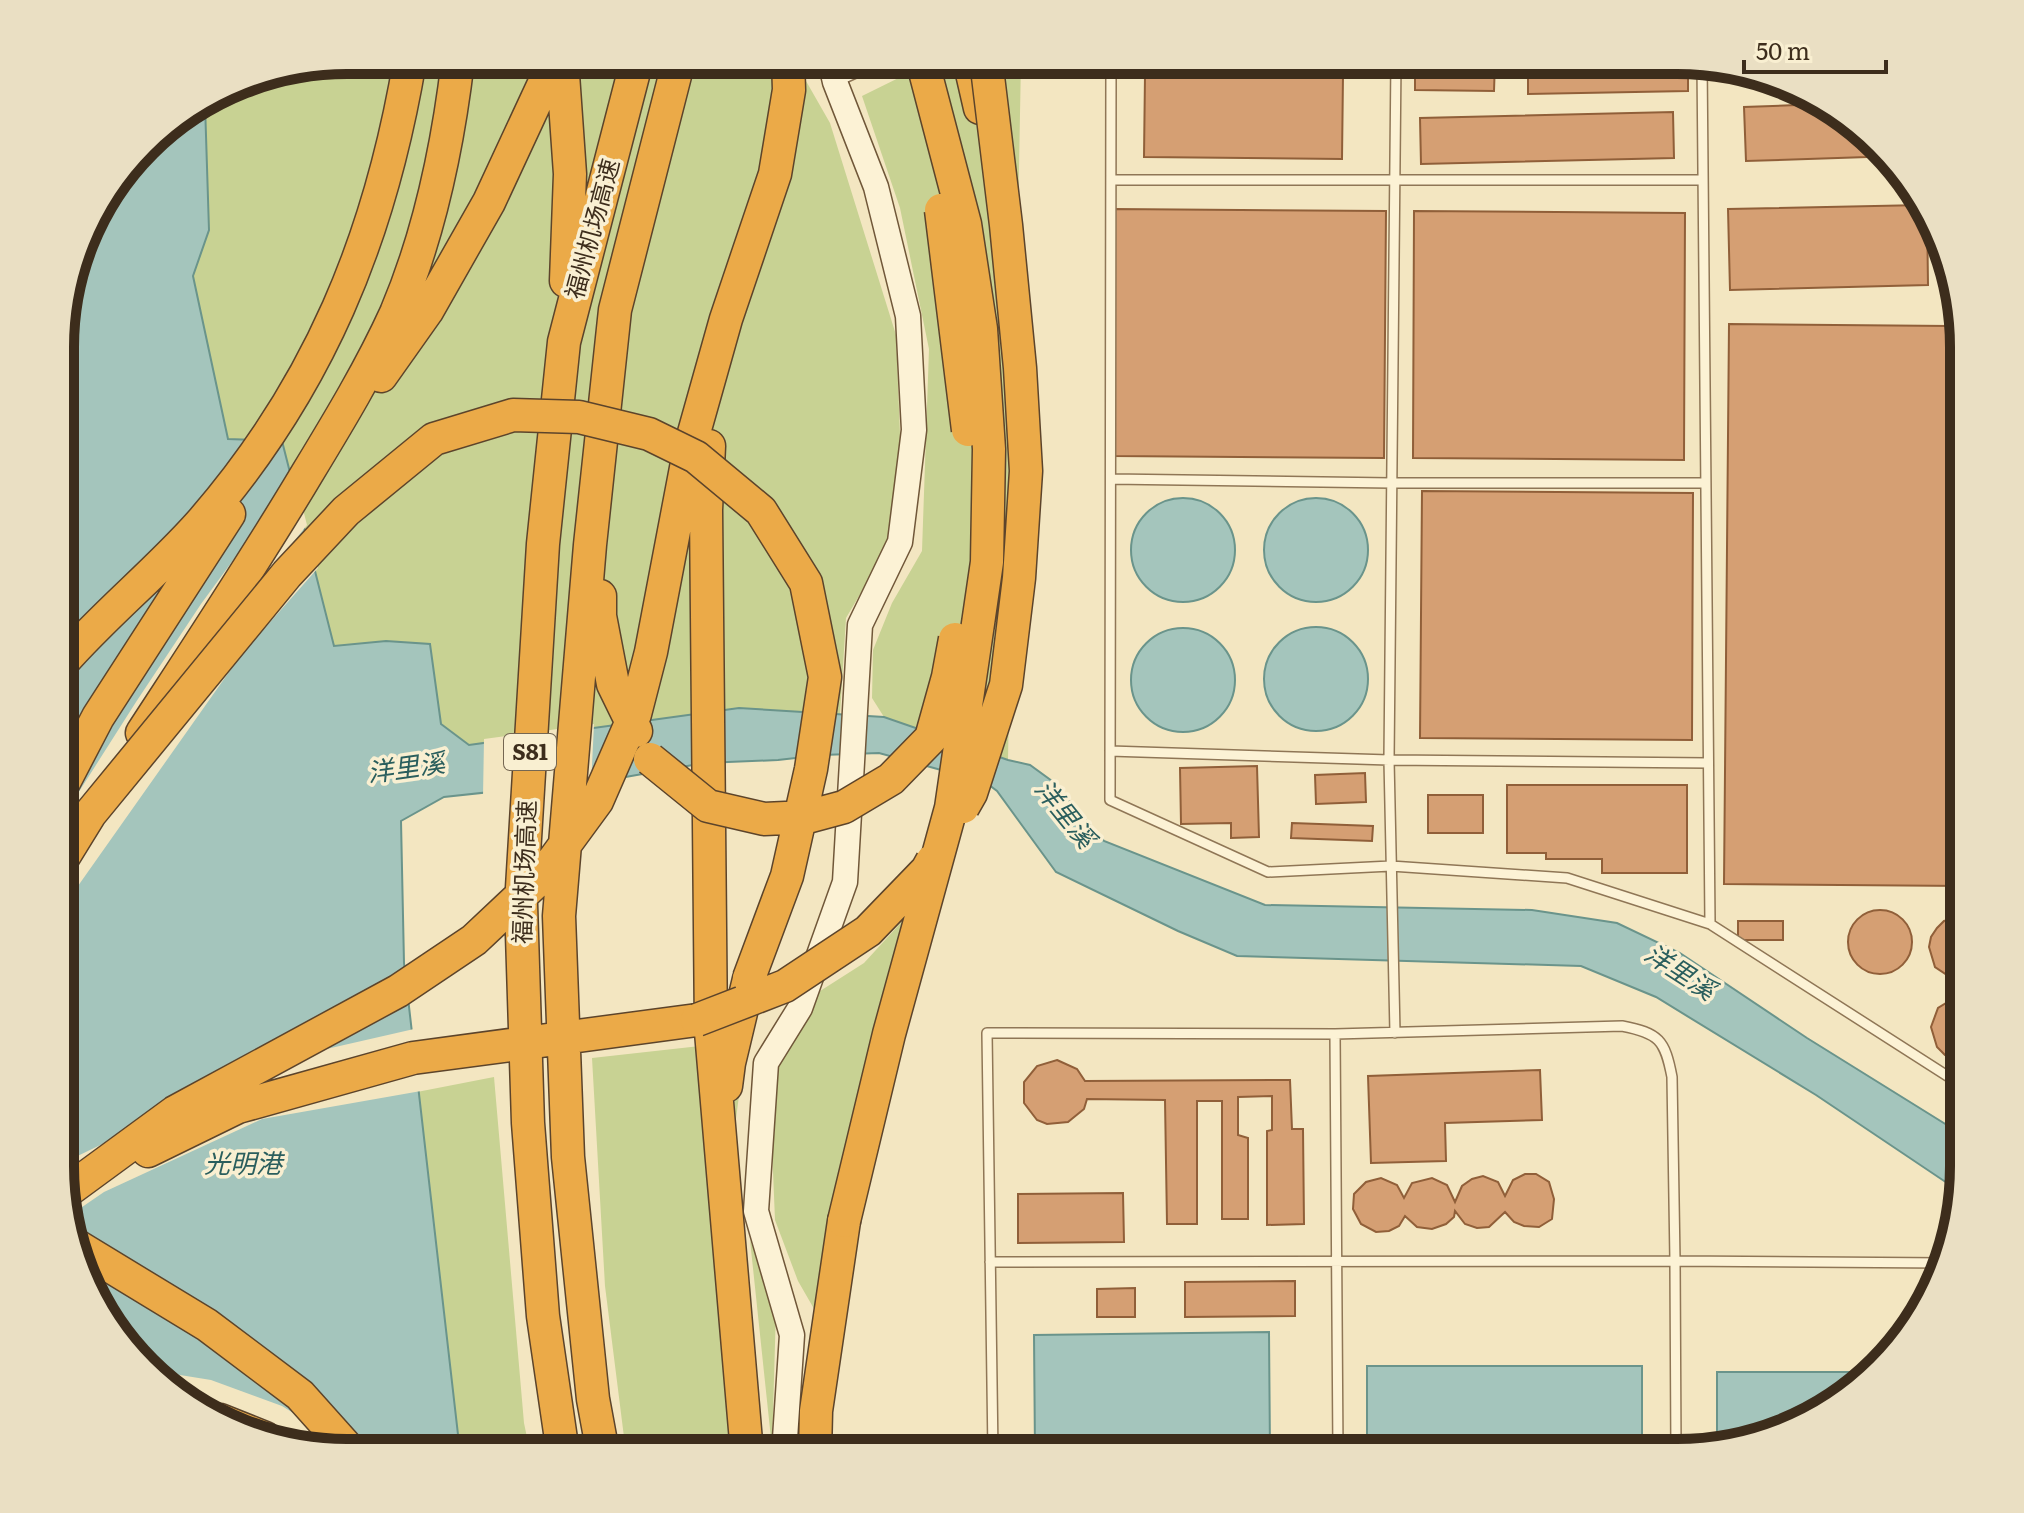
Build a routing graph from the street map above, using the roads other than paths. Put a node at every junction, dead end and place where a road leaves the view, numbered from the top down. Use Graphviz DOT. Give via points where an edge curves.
graph roads {
  1 [pos="408,74"];
  2 [pos="456,74"];
  3 [pos="548,74"];
  4 [pos="563,74"];
  5 [pos="633,74"];
  6 [pos="675,74"];
  7 [pos="788,74"];
  8 [pos="834,74"];
  9 [pos="906,74"];
  10 [pos="926,74"];
  11 [pos="972,74"];
  12 [pos="988,74"];
  13 [pos="1111,75"];
  14 [pos="1396,75"];
  15 [pos="1702,76"];
  16 [pos="1111,180"];
  17 [pos="1397,180"];
  18 [pos="1703,180"];
  19 [pos="1006,225"];
  20 [pos="726,319"];
  21 [pos="564,342"];
  22 [pos="304,379"];
  23 [pos="598,478"];
  24 [pos="1111,479"];
  25 [pos="1391,483"];
  26 [pos="1704,483"];
  27 [pos="262,547"];
  28 [pos="74,651"];
  29 [pos="1110,751"];
  30 [pos="1389,760"];
  31 [pos="74,762"];
  32 [pos="1708,763"];
  33 [pos="90,814"];
  34 [pos="75,839"];
  35 [pos="1391,866"];
  36 [pos="1710,924"];
  37 [pos="1395,1033"];
  38 [pos="1335,1034"];
  39 [pos="1949,1077"];
  40 [pos="722,1181"];
  41 [pos="75,1186"];
  42 [pos="75,1188"];
  43 [pos="88,1252"];
  44 [pos="1336,1261"];
  45 [pos="1675,1261"];
  46 [pos="990,1262"];
  47 [pos="1932,1263"];
  48 [pos="338,1438"];
  49 [pos="561,1438"];
  50 [pos="600,1438"];
  51 [pos="746,1438"];
  52 [pos="785,1438"];
  53 [pos="815,1438"];
  54 [pos="993,1438"];
  55 [pos="1338,1439"];
  56 [pos="1676,1439"];
  1 -- 22 [label="highway" via="376,213"];
  2 -- 27 [label="highway" via="447,141 425,229 396,312 345,411"];
  3 -- 27 [label="highway" via="489,202 427,311"];
  4 -- 21 [label="highway" via="570,174"];
  5 -- 21 [label="highway, 福州机场高速 / S81"];
  6 -- 23 [label="highway, 福州机场高速 / S81" via="615,310"];
  7 -- 20 [label="highway" via="775,174"];
  8 -- 52 [label="main road" via="876,187 908,316 914,430 900,542 860,625 845,882 800,1008 766,1063 756,1211 792,1335"];
  9 -- 23 [label="highway, bridge" via="939,193 970,447 966,574 931,738 891,779 844,807 807,817 764,819 708,806 650,759 613,684 600,616"];
  10 -- 53 [label="highway, bridge" via="965,224 981,329 989,449 987,562 951,808 844,1221"];
  11 -- 19 [label="highway, bridge"];
  12 -- 19 [label="highway, bridge"];
  13 -- 16 [label="lane"];
  14 -- 17 [label="lane"];
  15 -- 18 [label="lane"];
  16 -- 17 [label="lane"];
  16 -- 24 [label="lane"];
  17 -- 18 [label="lane"];
  17 -- 25 [label="lane"];
  18 -- 26 [label="lane"];
  19 -- 42 [label="highway, bridge" via="1026,471 1006,685 971,793 927,870 868,931 785,986 697,1020 413,1058 238,1107"];
  20 -- 40 [label="highway" via="711,415 706,510 711,1032"];
  20 -- 41 [label="highway" via="690,447 635,714 597,801 542,876 474,940 398,991 175,1112"];
  21 -- 49 [label="highway, 福州机场高速 / S81" via="543,544 521,904 528,1123 543,1316"];
  22 -- 28 [label="highway" via="199,525"];
  22 -- 31 [label="highway" via="247,485"];
  23 -- 50 [label="highway, 福州机场高速 / S81" via="559,916 568,1157"];
  24 -- 25 [label="lane"];
  24 -- 29 [label="lane"];
  25 -- 26 [label="lane"];
  25 -- 30 [label="lane"];
  26 -- 32 [label="lane"];
  27 -- 33 [label="highway, bridge"];
  29 -- 30 [label="lane"];
  29 -- 35 [label="lane" via="1110,800 1268,872"];
  30 -- 32 [label="lane"];
  30 -- 35 [label="lane"];
  32 -- 36 [label="lane"];
  33 -- 34 [label="highway, bridge"];
  33 -- 40 [label="highway, bridge" via="287,574 346,511 434,439 513,415 579,417 649,434 696,457 761,511 806,583 825,677 787,876 749,978 729,1063 721,1126"];
  35 -- 36 [label="lane" via="1567,878"];
  35 -- 37 [label="lane"];
  36 -- 39 [label="lane"];
  37 -- 38 [label="lane"];
  37 -- 45 [label="lane" via="1622,1026 1647,1031 1667,1049 1672,1077"];
  38 -- 44 [label="lane"];
  38 -- 46 [label="lane" via="987,1033"];
  40 -- 51 [label="highway"];
  43 -- 48 [label="highway" via="207,1325 300,1395"];
  44 -- 45 [label="lane"];
  44 -- 46 [label="lane"];
  44 -- 55 [label="lane"];
  45 -- 47 [label="lane"];
  45 -- 56 [label="lane"];
  46 -- 54 [label="lane"];
}
